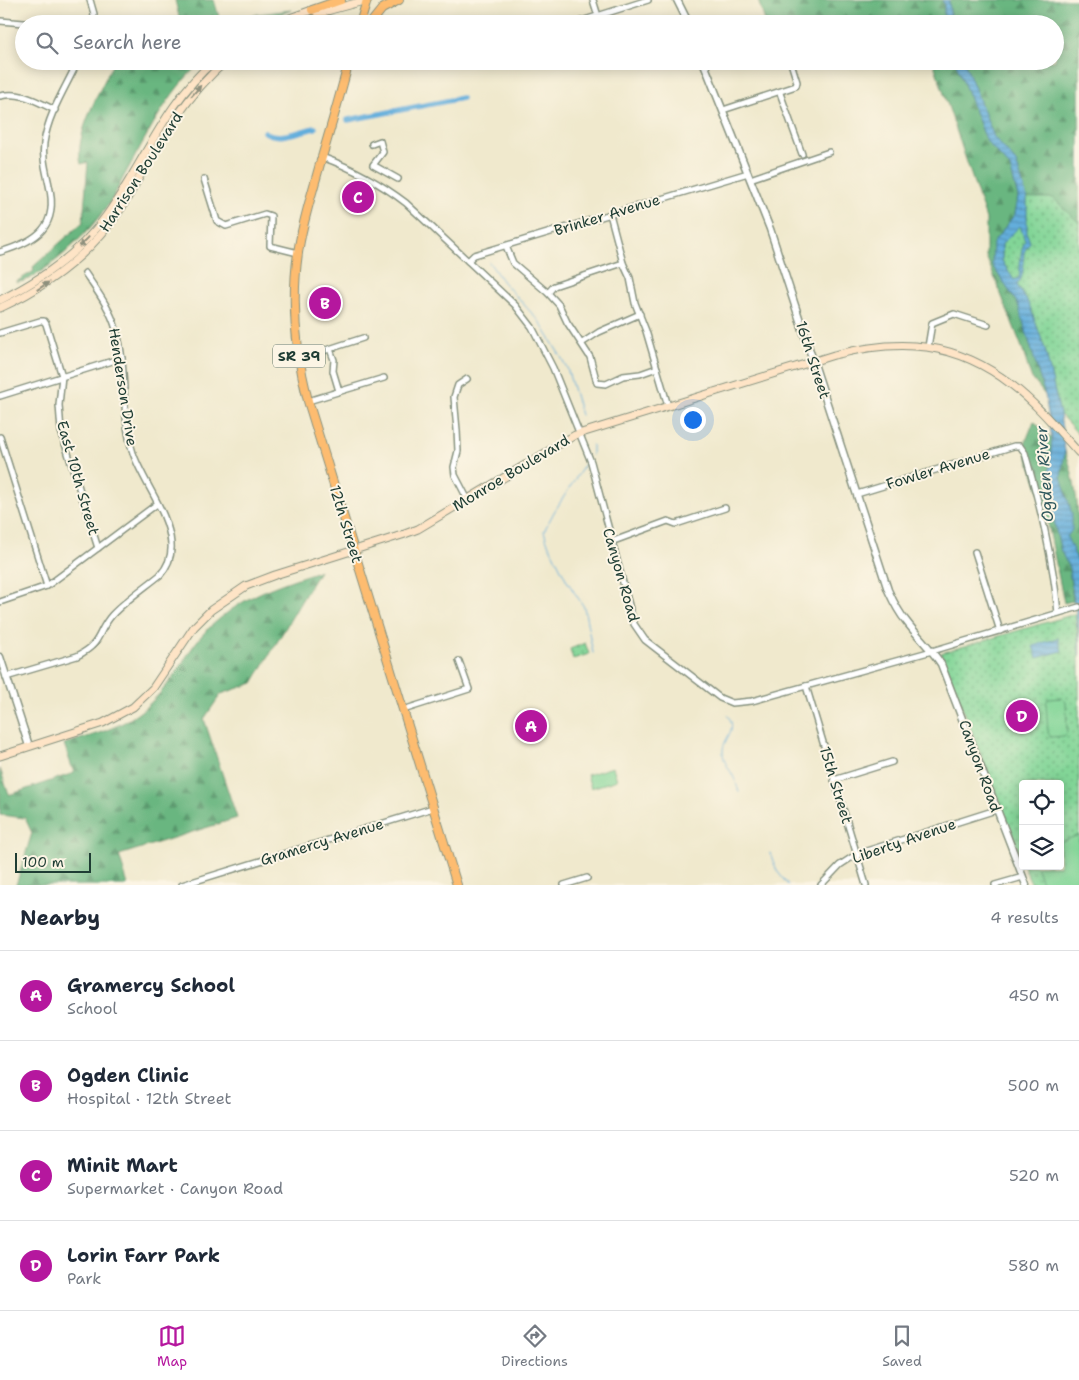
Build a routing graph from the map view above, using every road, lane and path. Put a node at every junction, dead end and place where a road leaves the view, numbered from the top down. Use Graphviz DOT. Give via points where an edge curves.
graph roads {
  1 [pos="90,0"];
  2 [pos="341,0"];
  3 [pos="367,0"];
  4 [pos="399,0"];
  5 [pos="593,0"];
  6 [pos="648,0"];
  7 [pos="677,0"];
  8 [pos="312,10"];
  9 [pos="323,12"];
  10 [pos="94,15"];
  11 [pos="298,15"];
  12 [pos="320,15"];
  13 [pos="363,15"];
  14 [pos="377,15"];
  15 [pos="598,15"];
  16 [pos="601,15"];
  17 [pos="684,15"];
  18 [pos="0,21"];
  19 [pos="15,22"];
  20 [pos="74,70"];
  21 [pos="205,70"];
  22 [pos="216,70"];
  23 [pos="346,70"];
  24 [pos="707,70"];
  25 [pos="793,70"];
  26 [pos="780,93"];
  27 [pos="0,96"];
  28 [pos="55,110"];
  29 [pos="723,110"];
  30 [pos="372,144"];
  31 [pos="829,152"];
  32 [pos="802,154"];
  33 [pos="322,157"];
  34 [pos="749,176"];
  35 [pos="204,179"];
  36 [pos="398,179"];
  37 [pos="610,214"];
  38 [pos="506,246"];
  39 [pos="0,252"];
  40 [pos="298,253"];
  41 [pos="468,261"];
  42 [pos="623,263"];
  43 [pos="85,273"];
  44 [pos="548,293"];
  45 [pos="0,300"];
  46 [pos="0,308"];
  47 [pos="640,314"];
  48 [pos="988,325"];
  49 [pos="0,333"];
  50 [pos="363,338"];
  51 [pos="582,343"];
  52 [pos="928,347"];
  53 [pos="330,348"];
  54 [pos="323,351"];
  55 [pos="122,358"];
  56 [pos="814,362"];
  57 [pos="656,368"];
  58 [pos="62,376"];
  59 [pos="384,378"];
  60 [pos="467,379"];
  61 [pos="339,391"];
  62 [pos="0,396"];
  63 [pos="308,401"];
  64 [pos="668,406"];
  65 [pos="580,433"];
  66 [pos="0,437"];
  67 [pos="1079,453"];
  68 [pos="857,494"];
  69 [pos="468,500"];
  70 [pos="157,504"];
  71 [pos="725,508"];
  72 [pos="611,542"];
  73 [pos="98,548"];
  74 [pos="354,550"];
  75 [pos="975,552"];
  76 [pos="47,586"];
  77 [pos="0,602"];
  78 [pos="1079,607"];
  79 [pos="1058,613"];
  80 [pos="1000,631"];
  81 [pos="932,651"];
  82 [pos="0,657"];
  83 [pos="459,661"];
  84 [pos="6,677"];
  85 [pos="806,686"];
  86 [pos="403,710"];
  87 [pos="29,746"];
  88 [pos="0,756"];
  89 [pos="892,762"];
  90 [pos="834,780"];
  91 [pos="433,808"];
  92 [pos="996,810"];
  93 [pos="857,854"];
  94 [pos="1022,877"];
  95 [pos="587,878"];
  96 [pos="182,885"];
  97 [pos="457,885"];
  98 [pos="564,885"];
  99 [pos="821,885"];
  100 [pos="866,885"];
  101 [pos="995,885"];
  102 [pos="1026,885"];
  1 -- 10 [label="street"];
  2 -- 8 [label="main road"];
  3 -- 9 [label="main road"];
  3 -- 13 [label="main road"];
  4 -- 14 [label="main road"];
  5 -- 15 [label="street"];
  6 -- 16 [label="street"];
  7 -- 17 [label="street"];
  8 -- 9 [label="main road"];
  8 -- 11 [label="main road"];
  9 -- 12 [label="main road"];
  18 -- 19 [label="street"];
  20 -- 28 [label="street"];
  21 -- 45 [label="main road, Harrison Boulevard, one-way" via="178,101 115,204 86,240 52,270"];
  46 -- 22 [label="main road, Harrison Boulevard, one-way" via="58,276 92,245 117,215 184,105"];
  23 -- 33 [label="main road, SR 39"];
  24 -- 29 [label="street, 16th Street"];
  25 -- 26 [label="street" via="798,84"];
  26 -- 29 [label="street"];
  26 -- 32 [label="street"];
  27 -- 28 [label="street" via="23,95"];
  28 -- 39 [label="street" via="43,145 52,206 46,226 30,241"];
  29 -- 34 [label="street, 16th Street"];
  30 -- 36 [label="street" via="380,141 383,152 373,165"];
  31 -- 34 [label="street, Brinker Avenue"];
  33 -- 40 [label="main road, 12th Street / SR 39"];
  33 -- 41 [label="street, Canyon Road" via="346,166 390,191"];
  34 -- 37 [label="street, Brinker Avenue"];
  34 -- 56 [label="street, 16th Street"];
  35 -- 40 [label="street" via="219,224 226,226 265,214 271,216 270,246"];
  37 -- 38 [label="street, Brinker Avenue"];
  37 -- 42 [label="street"];
  38 -- 41 [label="street, Brinker Avenue"];
  38 -- 44 [label="street" via="513,262"];
  40 -- 63 [label="main road, 12th Street / SR 39" via="294,308"];
  41 -- 65 [label="street, Canyon Road" via="515,305 532,327"];
  42 -- 44 [label="street" via="554,286"];
  42 -- 47 [label="street"];
  43 -- 55 [label="street, Henderson Drive" via="110,312"];
  44 -- 51 [label="street"];
  47 -- 51 [label="street"];
  47 -- 57 [label="street"];
  48 -- 52 [label="street" via="954,314 932,323"];
  49 -- 58 [label="street, East 10th Street" via="44,321"];
  50 -- 53 [label="street"];
  51 -- 57 [label="street" via="590,357 597,383 601,385"];
  52 -- 56 [label="main road, Monroe Boulevard" via="872,346"];
  52 -- 67 [label="main road, Monroe Boulevard" via="992,371 1014,386"];
  53 -- 54 [label="street"];
  53 -- 61 [label="street"];
  55 -- 58 [label="street"];
  55 -- 70 [label="street, Henderson Drive" via="130,439 139,469"];
  56 -- 64 [label="main road, Monroe Boulevard"];
  56 -- 68 [label="street, 16th Street"];
  57 -- 64 [label="street"];
  58 -- 62 [label="street"];
  58 -- 73 [label="street, East 10th Street" via="61,431"];
  59 -- 61 [label="street"];
  60 -- 69 [label="street" via="458,385 454,397 458,444 454,467"];
  61 -- 63 [label="street"];
  63 -- 74 [label="main road, 12th Street / SR 39"];
  64 -- 65 [label="main road, Monroe Boulevard"];
  65 -- 69 [label="main road, Monroe Boulevard"];
  65 -- 72 [label="street, Canyon Road" via="597,483"];
  66 -- 76 [label="street"];
  68 -- 79 [label="street, Fowler Avenue" via="1020,446 1025,453 1041,509 1055,578"];
  68 -- 81 [label="street, 16th Street" via="896,607"];
  69 -- 74 [label="main road, Monroe Boulevard" via="413,531"];
  70 -- 73 [label="street"];
  70 -- 84 [label="street, Henderson Drive" via="165,519 171,544 170,558 160,575 113,614 88,651"];
  71 -- 72 [label="street" via="676,524 668,521"];
  72 -- 85 [label="street, Canyon Road" via="637,630 690,676 720,698 738,703"];
  73 -- 76 [label="street"];
  74 -- 86 [label="main road, 12th Street / SR 39"];
  74 -- 87 [label="main road, Monroe Boulevard" via="275,574 242,588 194,627 153,688 133,707 103,723"];
  75 -- 80 [label="street"];
  76 -- 77 [label="street"];
  78 -- 79 [label="street"];
  79 -- 80 [label="street"];
  80 -- 81 [label="street"];
  81 -- 85 [label="street, Canyon Road"];
  81 -- 92 [label="street, Canyon Road" via="944,673"];
  82 -- 84 [label="street"];
  83 -- 86 [label="street" via="469,689"];
  84 -- 87 [label="street"];
  85 -- 90 [label="street, 15th Street"];
  86 -- 91 [label="main road, 12th Street / SR 39"];
  87 -- 88 [label="main road, Monroe Boulevard"];
  89 -- 90 [label="street"];
  90 -- 93 [label="street, 15th Street"];
  91 -- 96 [label="street, Gramercy Avenue"];
  91 -- 97 [label="main road, 12th Street / SR 39"];
  92 -- 93 [label="street, Liberty Avenue"];
  92 -- 94 [label="street, Canyon Road"];
  93 -- 99 [label="street, Liberty Avenue" via="840,865"];
  93 -- 100 [label="street, 15th Street"];
  94 -- 101 [label="street"];
  94 -- 102 [label="street, Canyon Road"];
  95 -- 98 [label="street"];
}
